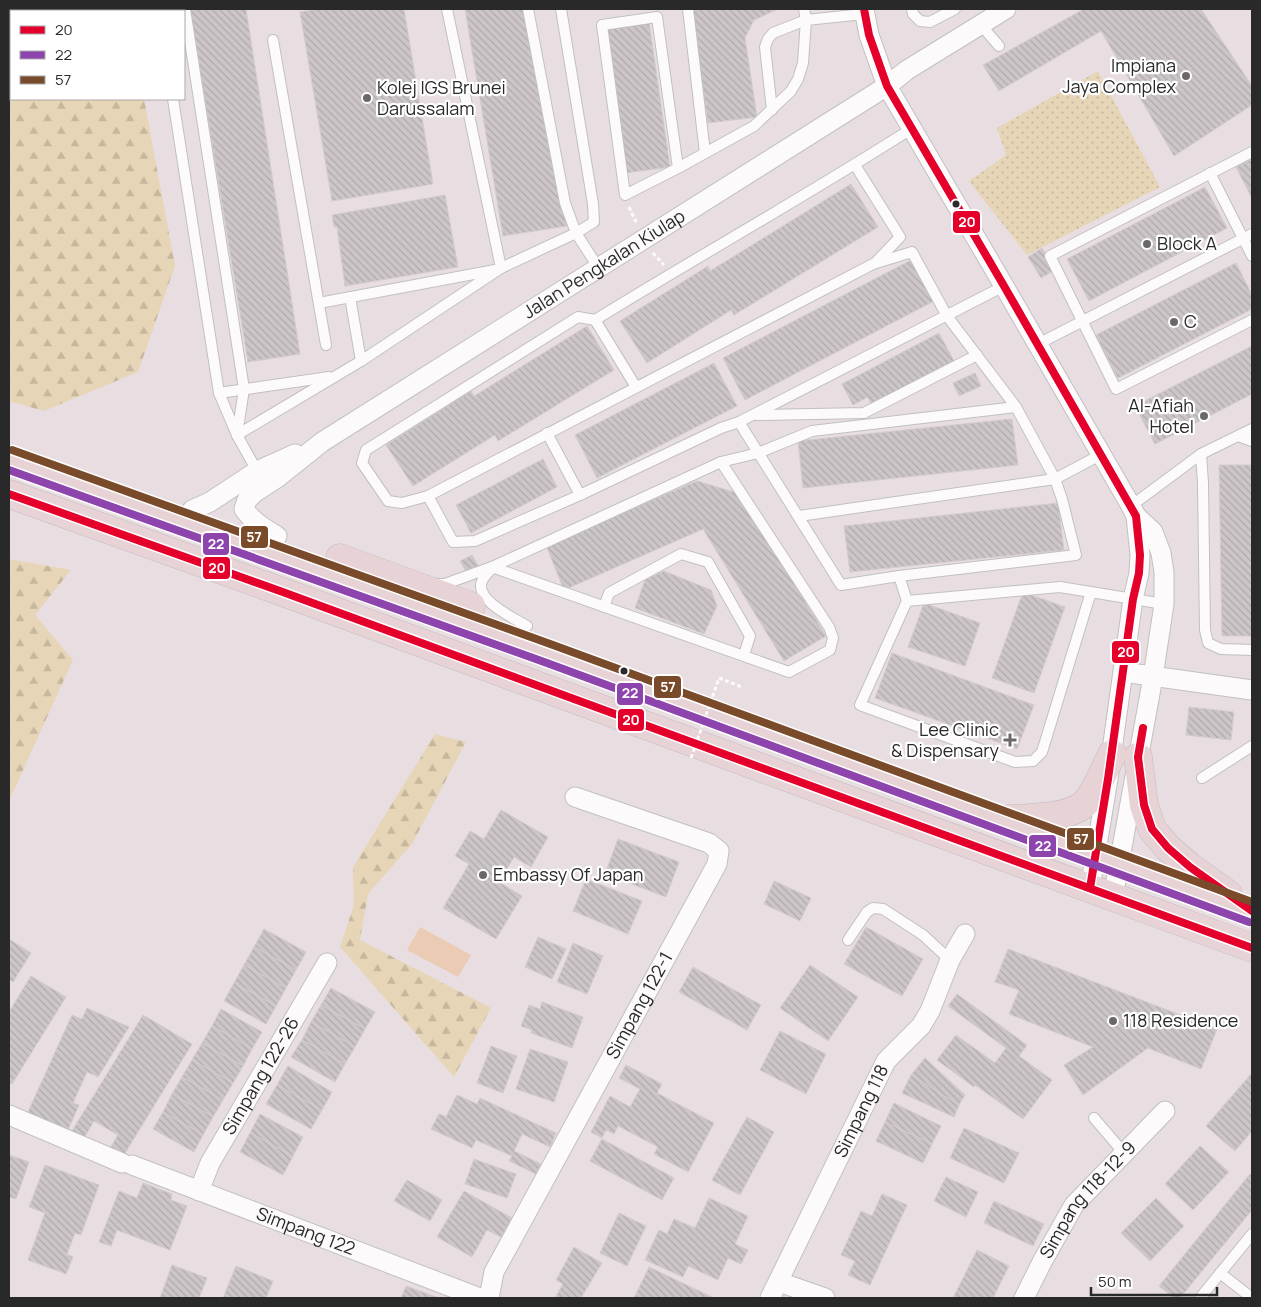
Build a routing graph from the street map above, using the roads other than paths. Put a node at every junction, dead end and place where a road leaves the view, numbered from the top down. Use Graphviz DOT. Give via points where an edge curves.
graph roads {
  1 [pos="185,9"];
  2 [pos="447,9"];
  3 [pos="528,9"];
  4 [pos="561,9"];
  5 [pos="688,9"];
  6 [pos="804,9"];
  7 [pos="912,9"];
  8 [pos="955,9"];
  9 [pos="1006,9"];
  10 [pos="864,11"];
  11 [pos="806,20"];
  12 [pos="981,24"];
  13 [pos="273,40"];
  14 [pos="998,46"];
  15 [pos="887,86"];
  16 [pos="173,100"];
  17 [pos="772,110"];
  18 [pos="911,129"];
  19 [pos="1252,152"];
  20 [pos="705,153"];
  21 [pos="855,165"];
  22 [pos="678,168"];
  23 [pos="1210,173"];
  24 [pos="576,233"];
  25 [pos="1248,237"];
  26 [pos="1252,256"];
  27 [pos="873,264"];
  28 [pos="598,267"];
  29 [pos="501,268"];
  30 [pos="1004,286"];
  31 [pos="350,297"];
  32 [pos="319,303"];
  33 [pos="947,316"];
  34 [pos="595,320"];
  35 [pos="1252,320"];
  36 [pos="1082,321"];
  37 [pos="1038,344"];
  38 [pos="326,345"];
  39 [pos="977,355"];
  40 [pos="361,361"];
  41 [pos="335,376"];
  42 [pos="636,387"];
  43 [pos="244,390"];
  44 [pos="219,393"];
  45 [pos="1016,407"];
  46 [pos="753,415"];
  47 [pos="739,422"];
  48 [pos="1252,429"];
  49 [pos="547,433"];
  50 [pos="237,436"];
  51 [pos="1238,436"];
  52 [pos="322,442"];
  53 [pos="1252,442"];
  54 [pos="758,453"];
  55 [pos="1102,454"];
  56 [pos="1201,454"];
  57 [pos="9,459"];
  58 [pos="721,462"];
  59 [pos="257,471"];
  60 [pos="277,478"];
  61 [pos="1055,480"];
  62 [pos="85,487"];
  63 [pos="9,494"];
  64 [pos="580,495"];
  65 [pos="428,496"];
  66 [pos="9,506"];
  67 [pos="192,510"];
  68 [pos="1134,511"];
  69 [pos="63,514"];
  70 [pos="799,516"];
  71 [pos="277,536"];
  72 [pos="492,567"];
  73 [pos="221,570"];
  74 [pos="899,576"];
  75 [pos="411,584"];
  76 [pos="1091,592"];
  77 [pos="1133,599"];
  78 [pos="907,601"];
  79 [pos="1164,604"];
  80 [pos="604,607"];
  81 [pos="527,626"];
  82 [pos="1252,650"];
  83 [pos="744,655"];
  84 [pos="1123,672"];
  85 [pos="1153,677"];
  86 [pos="1252,690"];
  87 [pos="1252,746"];
  88 [pos="825,755"];
  89 [pos="1125,755"];
  90 [pos="1202,778"];
  91 [pos="575,796"];
  92 [pos="1000,820"];
  93 [pos="1107,859"];
  94 [pos="1101,893"];
  95 [pos="1252,912"];
  96 [pos="964,934"];
  97 [pos="848,940"];
  98 [pos="1252,948"];
  99 [pos="950,960"];
  100 [pos="327,963"];
  101 [pos="1165,1111"];
  102 [pos="9,1116"];
  103 [pos="1094,1118"];
  104 [pos="1124,1152"];
  105 [pos="199,1191"];
  106 [pos="1252,1234"];
  107 [pos="1220,1273"];
  108 [pos="774,1290"];
  109 [pos="480,1298"];
  110 [pos="489,1298"];
  111 [pos="825,1298"];
  112 [pos="1024,1298"];
  113 [pos="1200,1298"];
  114 [pos="1252,1298"];
  1 -- 43 [label="lane"];
  2 -- 29 [label="lane"];
  3 -- 24 [label="lane" via="565,203"];
  4 -- 24 [label="lane" via="593,204 594,222"];
  5 -- 20 [label="lane"];
  6 -- 11 [label="lane"];
  7 -- 8 [label="lane" via="920,21 930,22"];
  9 -- 12 [label="street, Jalan Pengkalan Kiulap"];
  10 -- 11 [label="lane"];
  10 -- 15 [label="street"];
  11 -- 17 [label="lane" via="803,63 798,79"];
  11 -- 17 [label="lane" via="773,33 768,39"];
  12 -- 14 [label="lane"];
  12 -- 15 [label="street, Jalan Pengkalan Kiulap"];
  13 -- 32 [label="lane"];
  15 -- 18 [label="street"];
  15 -- 28 [label="street, Jalan Pengkalan Kiulap"];
  16 -- 44 [label="lane"];
  17 -- 20 [label="lane" via="754,126"];
  18 -- 21 [label="lane"];
  18 -- 30 [label="street"];
  19 -- 23 [label="lane"];
  20 -- 22 [label="lane"];
  21 -- 27 [label="lane" via="900,237"];
  21 -- 34 [label="lane"];
  22 -- 22 [label="lane" via="625,195 602,25 657,17"];
  23 -- 25 [label="lane"];
  23 -- 36 [label="lane" via="1050,256"];
  24 -- 28 [label="lane"];
  24 -- 29 [label="lane"];
  25 -- 26 [label="lane"];
  25 -- 36 [label="lane"];
  27 -- 33 [label="lane" via="912,252"];
  27 -- 42 [label="lane"];
  28 -- 52 [label="street, Jalan Pengkalan Kiulap"];
  29 -- 31 [label="lane"];
  29 -- 40 [label="lane"];
  30 -- 33 [label="lane"];
  30 -- 37 [label="street"];
  31 -- 32 [label="lane"];
  31 -- 40 [label="lane"];
  32 -- 38 [label="lane"];
  33 -- 39 [label="lane"];
  33 -- 46 [label="lane"];
  34 -- 42 [label="lane"];
  34 -- 65 [label="lane" via="578,317 366,450 362,463 388,501 402,503"];
  35 -- 36 [label="lane" via="1116,389"];
  36 -- 37 [label="lane"];
  37 -- 55 [label="street"];
  39 -- 45 [label="lane"];
  39 -- 46 [label="lane" via="864,413"];
  40 -- 41 [label="lane"];
  41 -- 43 [label="lane"];
  41 -- 50 [label="lane"];
  42 -- 49 [label="lane"];
  43 -- 44 [label="lane"];
  43 -- 50 [label="lane"];
  44 -- 50 [label="lane"];
  45 -- 54 [label="lane" via="812,431"];
  45 -- 61 [label="lane"];
  46 -- 47 [label="lane"];
  47 -- 54 [label="lane"];
  47 -- 64 [label="lane"];
  48 -- 51 [label="lane"];
  49 -- 64 [label="lane"];
  49 -- 65 [label="lane"];
  50 -- 59 [label="lane"];
  51 -- 53 [label="lane"];
  51 -- 56 [label="lane"];
  52 -- 59 [label="street"];
  52 -- 60 [label="street"];
  54 -- 58 [label="lane"];
  54 -- 70 [label="lane"];
  55 -- 61 [label="lane"];
  55 -- 68 [label="street"];
  56 -- 68 [label="lane"];
  56 -- 82 [label="lane" via="1208,644 1222,649"];
  57 -- 62 [label="main road"];
  58 -- 72 [label="lane"];
  58 -- 83 [label="lane" via="833,638 830,650 789,672"];
  59 -- 60 [label="lane"];
  59 -- 67 [label="street"];
  60 -- 71 [label="street" via="254,493 244,509 257,524"];
  61 -- 70 [label="lane"];
  61 -- 74 [label="lane" via="1076,556"];
  62 -- 67 [label="main road" via="124,486"];
  62 -- 73 [label="main road" via="88,498 107,514 177,541"];
  62 -- 88 [label="main road"];
  63 -- 69 [label="main road"];
  64 -- 65 [label="lane" via="475,541 453,542"];
  66 -- 69 [label="main road"];
  67 -- 71 [label="main road"];
  68 -- 77 [label="street" via="1140,555"];
  68 -- 79 [label="street" via="1153,532 1161,553"];
  69 -- 73 [label="main road"];
  70 -- 74 [label="lane" via="841,585"];
  71 -- 75 [label="main road"];
  72 -- 75 [label="lane" via="445,584"];
  72 -- 80 [label="lane"];
  72 -- 81 [label="lane" via="482,581 482,594 494,606"];
  73 -- 94 [label="main road"];
  74 -- 78 [label="lane"];
  75 -- 81 [label="main road"];
  76 -- 77 [label="lane"];
  76 -- 78 [label="lane" via="1060,587"];
  76 -- 78 [label="lane" via="1042,752 1033,761 1015,762 860,705"];
  77 -- 79 [label="lane"];
  77 -- 84 [label="street"];
  79 -- 85 [label="street"];
  80 -- 83 [label="lane"];
  80 -- 83 [label="lane" via="609,593 681,554 708,562 750,636"];
  81 -- 88 [label="main road" via="628,664"];
  84 -- 85 [label="street"];
  84 -- 89 [label="street"];
  85 -- 86 [label="street"];
  85 -- 89 [label="street"];
  87 -- 90 [label="lane"];
  88 -- 92 [label="main road"];
  89 -- 92 [label="main road" via="1082,806 1064,814"];
  89 -- 93 [label="street"];
  89 -- 93 [label="street"];
  89 -- 95 [label="main road" via="1152,829 1190,867"];
  91 -- 110 [label="street, Simpang 122-1" via="709,843 719,851 717,864 494,1272"];
  92 -- 93 [label="main road"];
  93 -- 94 [label="street"];
  93 -- 94 [label="street"];
  93 -- 95 [label="main road"];
  94 -- 98 [label="main road"];
  96 -- 99 [label="street, Simpang 118"];
  97 -- 99 [label="lane" via="873,908 883,910 924,935"];
  99 -- 108 [label="street, Simpang 118" via="921,1026 886,1061"];
  100 -- 105 [label="street, Simpang 122-26" via="210,1164"];
  101 -- 104 [label="street, Simpang 118-12-9"];
  102 -- 105 [label="street, Simpang 122"];
  103 -- 104 [label="lane"];
  104 -- 112 [label="street, Simpang 118-12-9" via="1074,1205"];
  105 -- 109 [label="street, Simpang 122"];
  106 -- 107 [label="lane"];
  107 -- 113 [label="lane"];
  107 -- 114 [label="lane"];
  108 -- 111 [label="street"];
}
